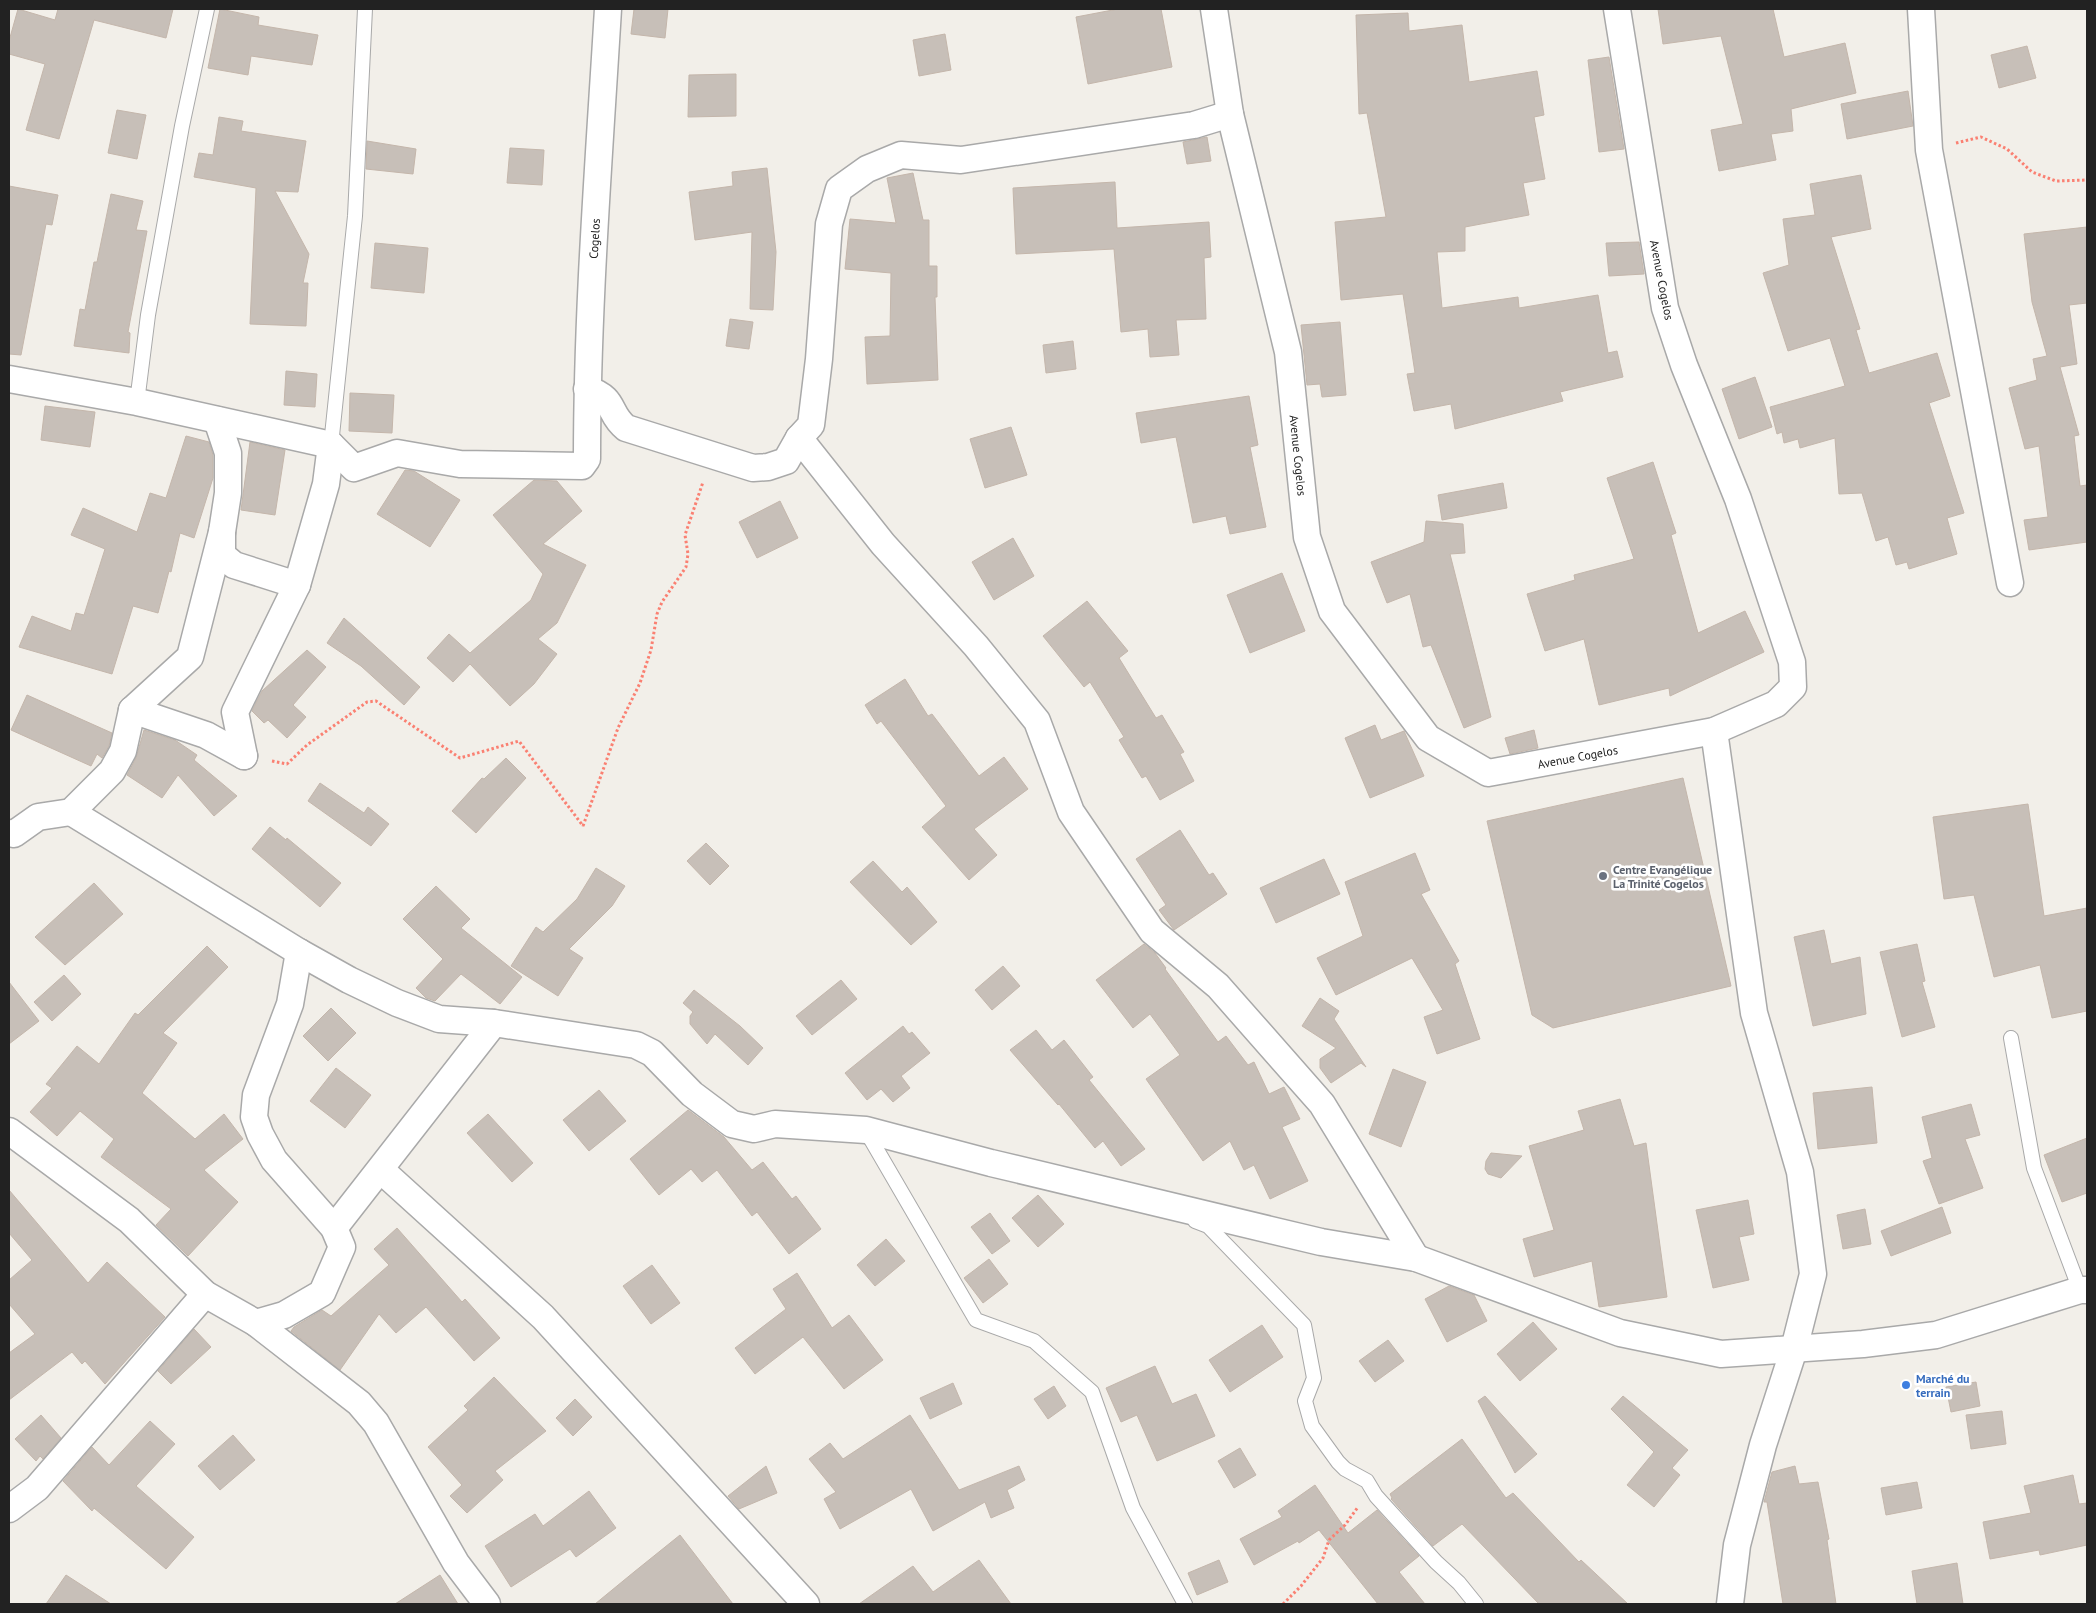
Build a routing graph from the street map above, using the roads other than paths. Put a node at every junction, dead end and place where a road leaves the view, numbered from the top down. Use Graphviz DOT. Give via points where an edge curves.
graph roads {
  1 [pos="207,9"];
  2 [pos="365,9"];
  3 [pos="608,9"];
  4 [pos="1214,9"];
  5 [pos="1617,9"];
  6 [pos="1921,9"];
  7 [pos="1230,114"];
  8 [pos="9,379"];
  9 [pos="587,389"];
  10 [pos="137,402"];
  11 [pos="218,420"];
  12 [pos="799,438"];
  13 [pos="331,444"];
  14 [pos="222,532"];
  15 [pos="2010,583"];
  16 [pos="297,584"];
  17 [pos="132,710"];
  18 [pos="1714,730"];
  19 [pos="71,812"];
  20 [pos="9,834"];
  21 [pos="298,952"];
  22 [pos="494,1022"];
  23 [pos="2010,1038"];
  24 [pos="866,1130"];
  25 [pos="9,1131"];
  26 [pos="382,1170"];
  27 [pos="1143,1201"];
  28 [pos="334,1228"];
  29 [pos="1416,1258"];
  30 [pos="2084,1290"];
  31 [pos="205,1294"];
  32 [pos="256,1323"];
  33 [pos="1794,1349"];
  34 [pos="9,1509"];
  35 [pos="486,1604"];
  36 [pos="806,1604"];
  37 [pos="1185,1604"];
  38 [pos="1476,1604"];
  39 [pos="1730,1604"];
  1 -- 10 [label="lane" via="148,315"];
  2 -- 13 [label="lane" via="355,216"];
  3 -- 9 [label="street, Cogelos"];
  4 -- 7 [label="street, Avenue Cogelos"];
  5 -- 18 [label="street, Avenue Cogelos" via="1665,308 1684,365 1738,498 1792,662 1793,687 1776,704"];
  6 -- 15 [label="street" via="1929,150"];
  7 -- 12 [label="street" via="1194,125 961,160 901,155 867,169 839,189 828,224 814,411 811,424"];
  7 -- 18 [label="street, Avenue Cogelos" via="1288,352 1307,537 1332,610 1428,738 1488,773"];
  8 -- 10 [label="street"];
  9 -- 12 [label="street" via="608,399 626,428 753,468 786,461"];
  9 -- 13 [label="street, Cogelos" via="587,459 582,466 460,464 397,453 354,468"];
  10 -- 11 [label="street"];
  11 -- 13 [label="street"];
  11 -- 14 [label="street" via="228,454 228,493"];
  12 -- 29 [label="street" via="883,544 976,646 1037,721 1071,812 1152,931 1218,986 1322,1104"];
  13 -- 16 [label="street" via="326,484"];
  14 -- 16 [label="street" via="222,555 234,565"];
  14 -- 17 [label="street" via="190,657"];
  16 -- 17 [label="street" via="235,712 244,756 206,735"];
  17 -- 19 [label="street" via="123,751 112,771"];
  18 -- 33 [label="street" via="1754,1013 1800,1172 1814,1274"];
  19 -- 20 [label="street" via="38,817 14,834"];
  19 -- 21 [label="street"];
  21 -- 22 [label="street" via="349,980 439,1019"];
  21 -- 28 [label="street" via="290,1004 256,1095 254,1117 274,1160"];
  22 -- 24 [label="street" via="636,1045 652,1053 692,1094 732,1124 754,1129 775,1124"];
  22 -- 26 [label="street"];
  23 -- 30 [label="lane" via="2034,1168"];
  24 -- 27 [label="street"];
  24 -- 37 [label="lane" via="976,1320 1034,1341 1092,1392 1133,1508"];
  25 -- 31 [label="street" via="130,1220"];
  26 -- 28 [label="street"];
  26 -- 36 [label="street" via="543,1317"];
  27 -- 29 [label="street" via="1321,1242"];
  27 -- 38 [label="lane" via="1208,1226 1304,1325 1314,1378 1305,1401 1312,1426 1338,1462 1367,1481 1376,1496"];
  28 -- 32 [label="street" via="342,1247 322,1293 284,1315"];
  29 -- 33 [label="street" via="1620,1333 1721,1354"];
  30 -- 33 [label="street" via="1936,1335"];
  31 -- 32 [label="street"];
  31 -- 34 [label="street" via="37,1488"];
  32 -- 35 [label="street" via="359,1403 376,1423 456,1563"];
  33 -- 39 [label="street" via="1763,1445 1737,1545"];
}
